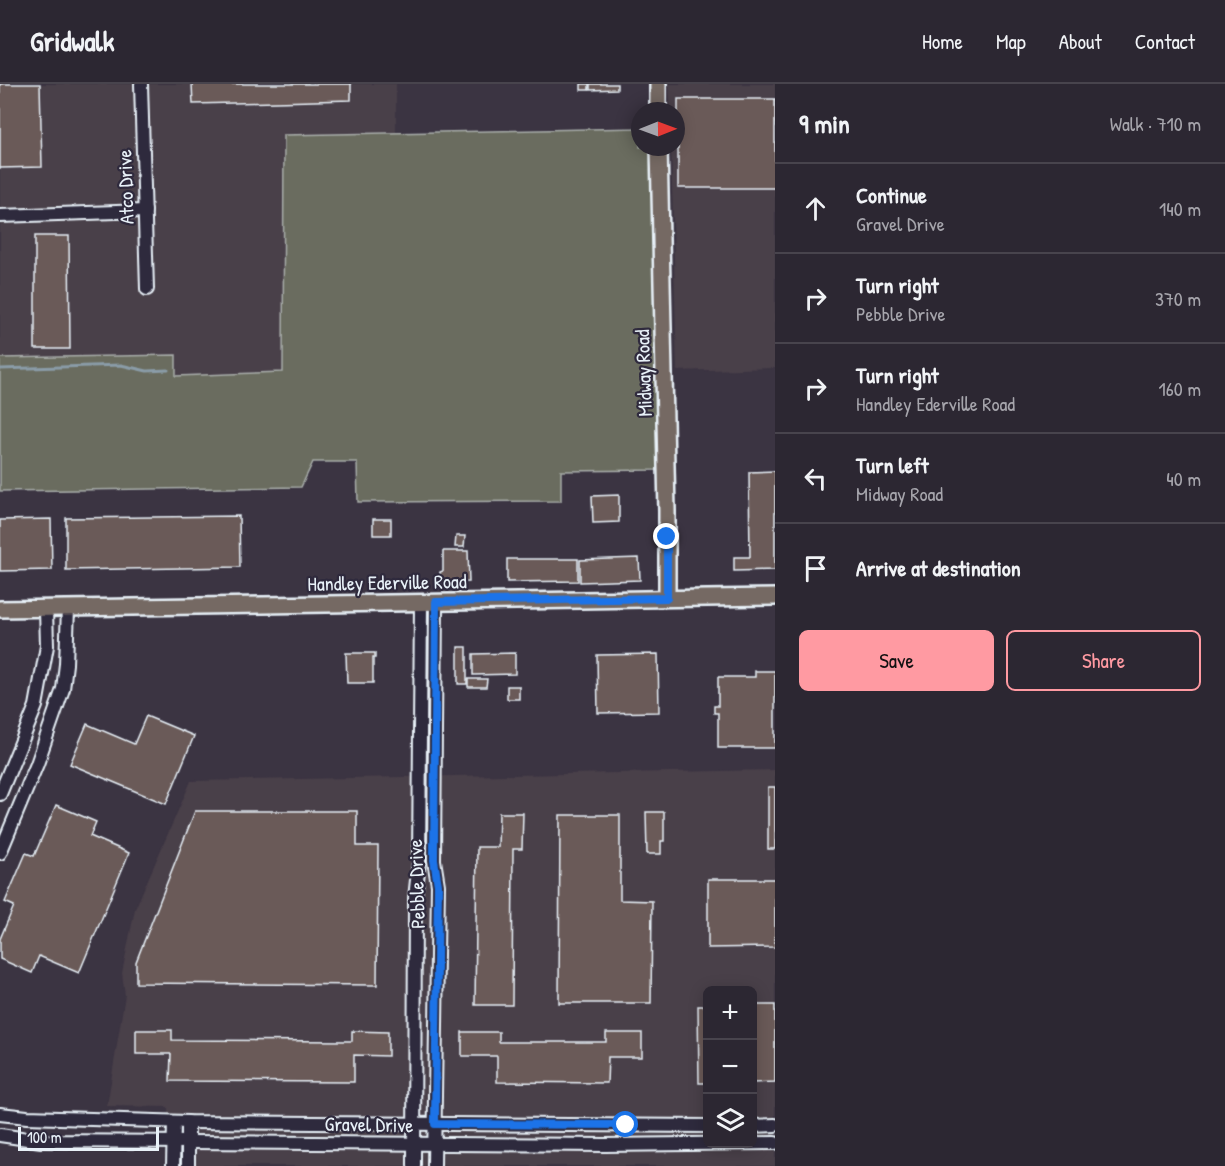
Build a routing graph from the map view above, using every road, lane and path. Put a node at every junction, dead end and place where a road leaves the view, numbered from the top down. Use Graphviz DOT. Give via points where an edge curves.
graph roads {
  1 [pos="141,84"];
  2 [pos="658,84"];
  3 [pos="658,102"];
  4 [pos="659,156"];
  5 [pos="145,211"];
  6 [pos="0,216"];
  7 [pos="147,289"];
  8 [pos="775,597"];
  9 [pos="667,598"];
  10 [pos="428,602"];
  11 [pos="68,608"];
  12 [pos="0,609"];
  13 [pos="46,609"];
  14 [pos="435,661"];
  15 [pos="420,662"];
  16 [pos="435,713"];
  17 [pos="420,714"];
  18 [pos="17,754"];
  19 [pos="37,764"];
  20 [pos="0,794"];
  21 [pos="0,853"];
  22 [pos="0,1114"];
  23 [pos="174,1122"];
  24 [pos="188,1122"];
  25 [pos="414,1124"];
  26 [pos="435,1124"];
  27 [pos="775,1125"];
  28 [pos="703,1126"];
  29 [pos="757,1126"];
  30 [pos="0,1135"];
  31 [pos="174,1142"];
  32 [pos="188,1142"];
  33 [pos="775,1143"];
  34 [pos="414,1144"];
  35 [pos="435,1144"];
  36 [pos="173,1166"];
  37 [pos="188,1166"];
  38 [pos="414,1166"];
  39 [pos="434,1166"];
  1 -- 5 [label="street, Atco Drive"];
  2 -- 3 [label="main road"];
  4 -- 9 [label="main road, Midway Road"];
  5 -- 6 [label="street"];
  5 -- 7 [label="street, Atco Drive"];
  8 -- 9 [label="main road, Handley Ederville Road"];
  9 -- 10 [label="main road, Handley Ederville Road"];
  10 -- 11 [label="main road, Handley Ederville Road"];
  10 -- 14 [label="street, Pebble Drive"];
  10 -- 15 [label="street, Pebble Drive"];
  11 -- 13 [label="main road, Handley Ederville Road"];
  11 -- 19 [label="street" via="63,689"];
  12 -- 13 [label="main road, Handley Ederville Road"];
  13 -- 18 [label="street" via="42,677 36,706"];
  14 -- 15 [label="street"];
  14 -- 16 [label="street, Pebble Drive"];
  15 -- 17 [label="street, Pebble Drive"];
  16 -- 17 [label="street"];
  16 -- 26 [label="street, Pebble Drive"];
  17 -- 25 [label="street, Pebble Drive"];
  18 -- 19 [label="street"];
  18 -- 20 [label="street"];
  19 -- 21 [label="street"];
  22 -- 23 [label="street, Gravel Drive"];
  23 -- 24 [label="street, Gravel Drive"];
  23 -- 31 [label="street"];
  24 -- 25 [label="street, Gravel Drive"];
  24 -- 32 [label="street"];
  25 -- 26 [label="street, Gravel Drive"];
  25 -- 34 [label="street, Pebble Drive"];
  26 -- 28 [label="street, Gravel Drive"];
  26 -- 35 [label="street, Pebble Drive"];
  27 -- 29 [label="street"];
  30 -- 31 [label="street, Gravel Drive" via="42,1141"];
  31 -- 32 [label="street, Gravel Drive"];
  31 -- 36 [label="street"];
  32 -- 34 [label="street, Gravel Drive"];
  32 -- 37 [label="street"];
  33 -- 35 [label="street, Gravel Drive"];
  34 -- 35 [label="street, Gravel Drive"];
  34 -- 38 [label="street, Pebble Drive"];
  35 -- 39 [label="street, Pebble Drive"];
}
